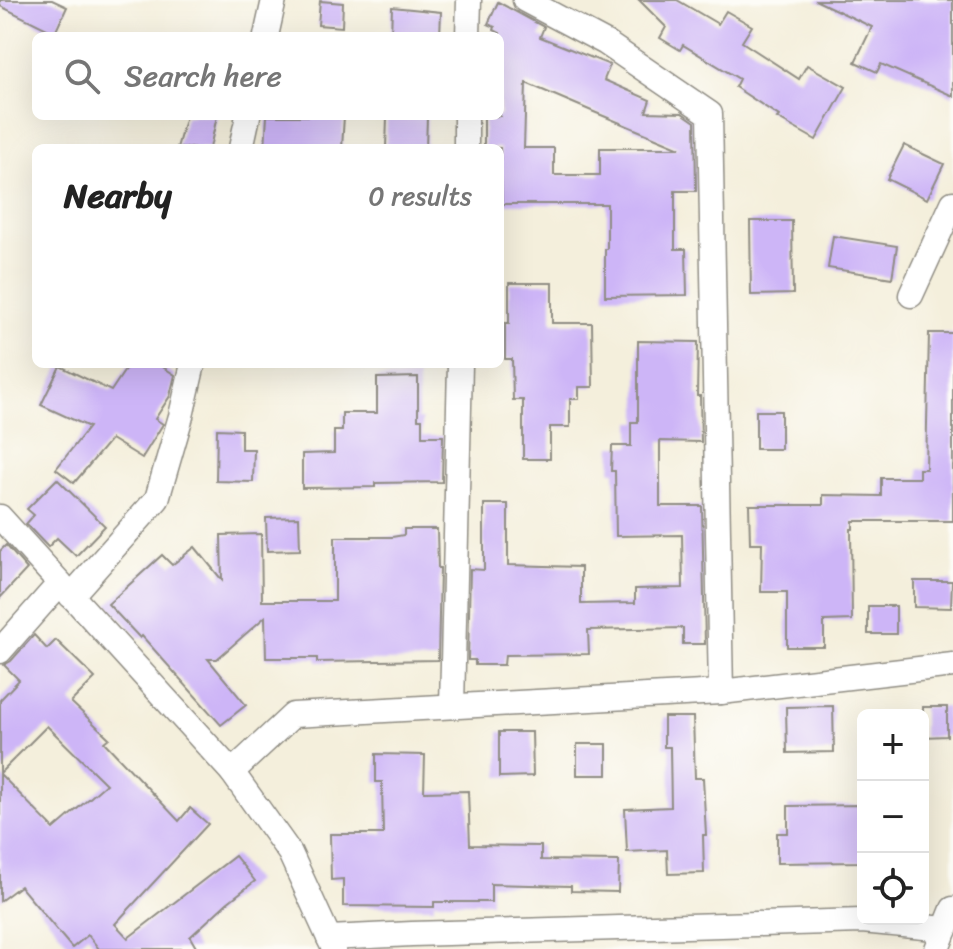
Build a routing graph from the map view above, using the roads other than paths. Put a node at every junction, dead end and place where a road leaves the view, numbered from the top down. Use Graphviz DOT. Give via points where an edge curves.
graph roads {
  1 [pos="274,0"];
  2 [pos="469,0"];
  3 [pos="525,0"];
  4 [pos="267,32"];
  5 [pos="468,32"];
  6 [pos="247,120"];
  7 [pos="466,120"];
  8 [pos="242,144"];
  9 [pos="466,144"];
  10 [pos="953,203"];
  11 [pos="911,295"];
  12 [pos="192,368"];
  13 [pos="460,368"];
  14 [pos="0,517"];
  15 [pos="65,589"];
  16 [pos="0,651"];
  17 [pos="953,665"];
  18 [pos="721,692"];
  19 [pos="452,706"];
  20 [pos="232,772"];
  21 [pos="945,929"];
  22 [pos="332,944"];
  1 -- 4 [label="street"];
  2 -- 5 [label="street"];
  3 -- 18 [label="street" via="606,43 710,114"];
  6 -- 8 [label="street"];
  7 -- 9 [label="street"];
  10 -- 11 [label="street"];
  12 -- 15 [label="street" via="157,499"];
  13 -- 19 [label="street"];
  14 -- 15 [label="street"];
  15 -- 16 [label="street"];
  15 -- 20 [label="street"];
  17 -- 18 [label="street"];
  18 -- 19 [label="street"];
  19 -- 20 [label="street" via="293,715"];
  20 -- 22 [label="street" via="290,853"];
  21 -- 22 [label="street" via="862,921 412,934"];
}
